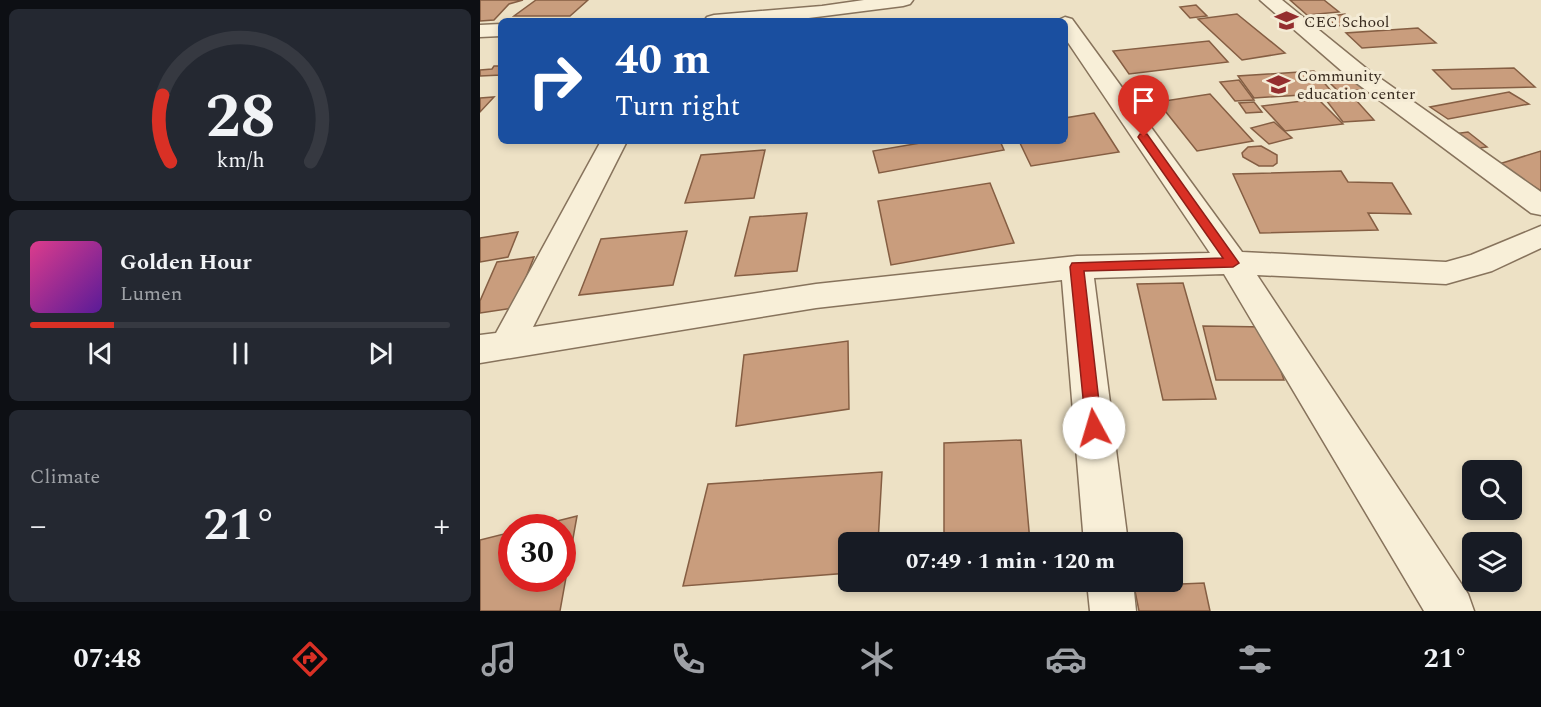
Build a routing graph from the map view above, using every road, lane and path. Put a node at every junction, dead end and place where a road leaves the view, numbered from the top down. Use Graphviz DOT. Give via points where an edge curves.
graph roads {
  1 [pos="903,0"];
  2 [pos="1270,0"];
  3 [pos="750,18"];
  4 [pos="1068,27"];
  5 [pos="498,30"];
  6 [pos="480,31"];
  7 [pos="612,144"];
  8 [pos="1541,206"];
  9 [pos="1541,236"];
  10 [pos="1233,263"];
  11 [pos="1077,267"];
  12 [pos="494,346"];
  13 [pos="1105,532"];
  14 [pos="1111,592"];
  15 [pos="1113,611"];
  16 [pos="1451,611"];
  1 -- 3 [label="street"];
  2 -- 8 [label="street" via="1359,74"];
  4 -- 10 [label="street"];
  5 -- 6 [label="street"];
  7 -- 12 [label="street"];
  9 -- 10 [label="street" via="1481,263 1446,273"];
  10 -- 11 [label="street"];
  10 -- 16 [label="street"];
  11 -- 12 [label="street" via="816,296"];
  11 -- 13 [label="street"];
  14 -- 15 [label="street"];
}
